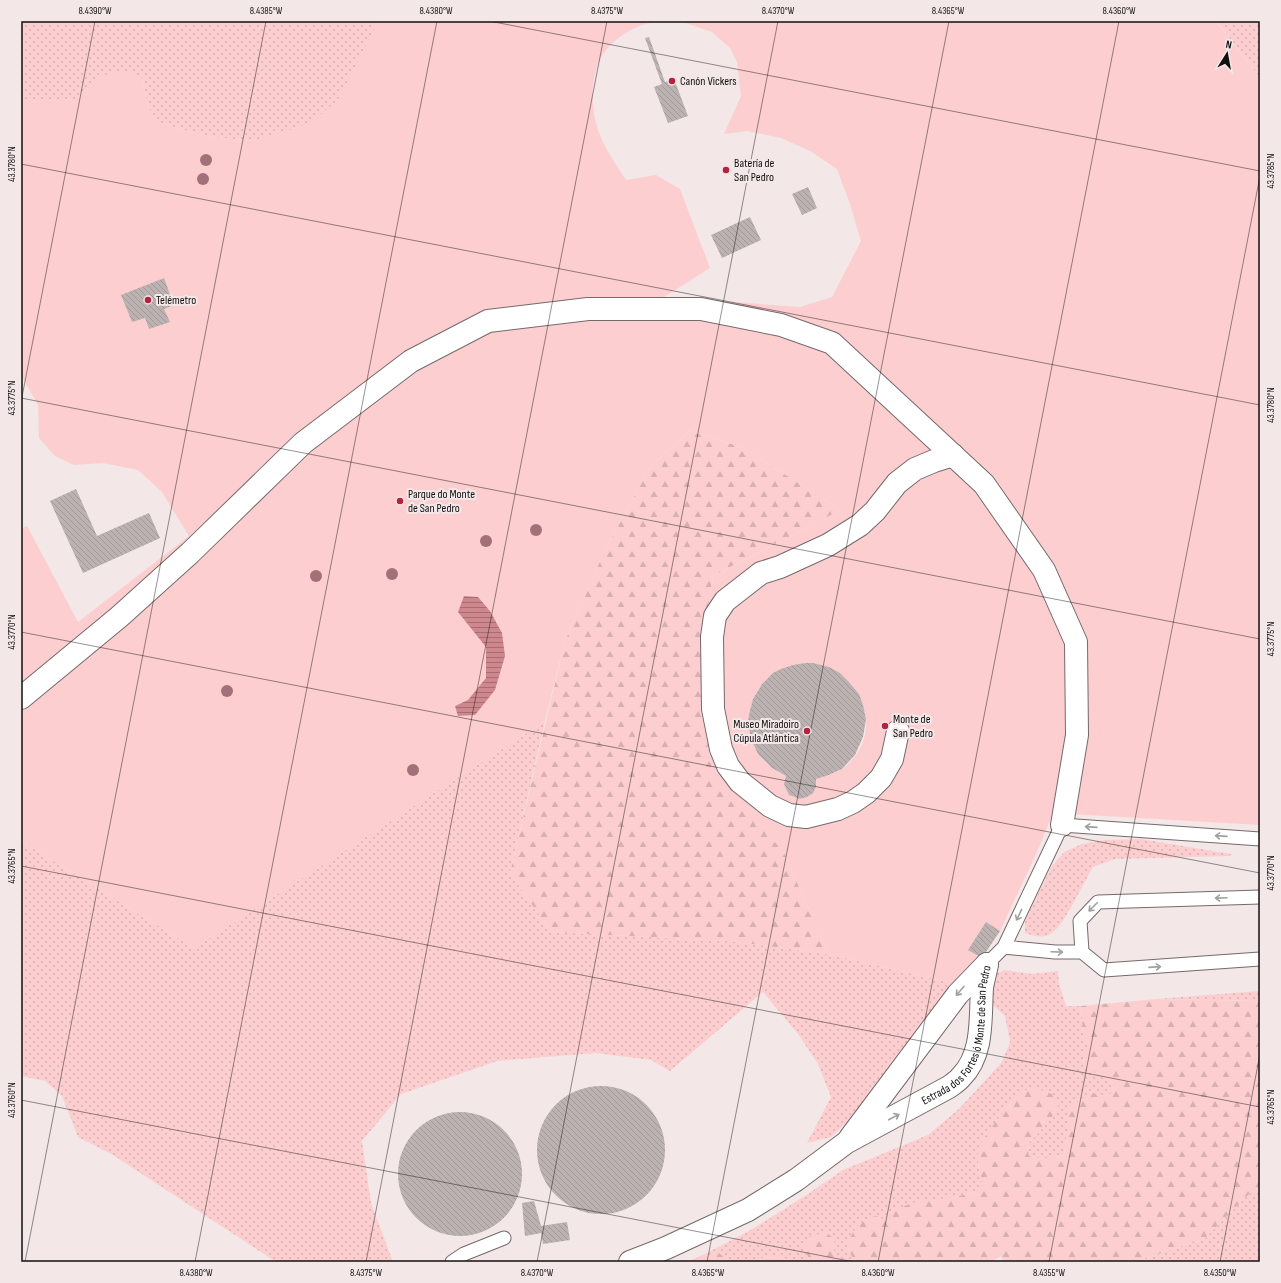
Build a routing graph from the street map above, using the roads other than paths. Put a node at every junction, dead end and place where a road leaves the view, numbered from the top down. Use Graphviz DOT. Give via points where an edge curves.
graph roads {
  1 [pos="953,455"];
  2 [pos="21,698"];
  3 [pos="898,731"];
  4 [pos="1062,824"];
  5 [pos="1260,839"];
  6 [pos="1260,897"];
  7 [pos="1004,947"];
  8 [pos="1082,952"];
  9 [pos="1260,959"];
  10 [pos="987,964"];
  11 [pos="847,1142"];
  12 [pos="504,1238"];
  13 [pos="452,1262"];
  14 [pos="630,1262"];
  1 -- 2 [label="street" via="832,343 781,325 701,309 588,309 488,321 411,361 303,444 190,553 119,617"];
  1 -- 3 [label="street" via="915,469 898,483 860,525 828,546 761,573 725,601 716,616 712,637 713,710 721,749 728,766 740,782 770,806 789,814 806,816 838,809 854,802 881,778 892,759"];
  1 -- 4 [label="street" via="984,484 1044,570 1076,642 1078,735"];
  5 -- 4 [label="lane, one-way"];
  4 -- 7 [label="lane, one-way"];
  6 -- 8 [label="lane, one-way" via="1098,902 1080,921"];
  7 -- 8 [label="lane, one-way"];
  7 -- 10 [label="lane"];
  8 -- 9 [label="lane, one-way" via="1104,970"];
  10 -- 11 [label="street, Estrada dos Fortes ó Monte de San Pedro, one-way" via="958,994"];
  11 -- 10 [label="street, Estrada dos Fortes ó Monte de San Pedro, one-way" via="962,1078 976,1053"];
  11 -- 14 [label="street, Estrada dos Fortes ó Monte de San Pedro" via="796,1180 748,1210"];
  12 -- 13 [label="lane" via="464,1254"];
}
